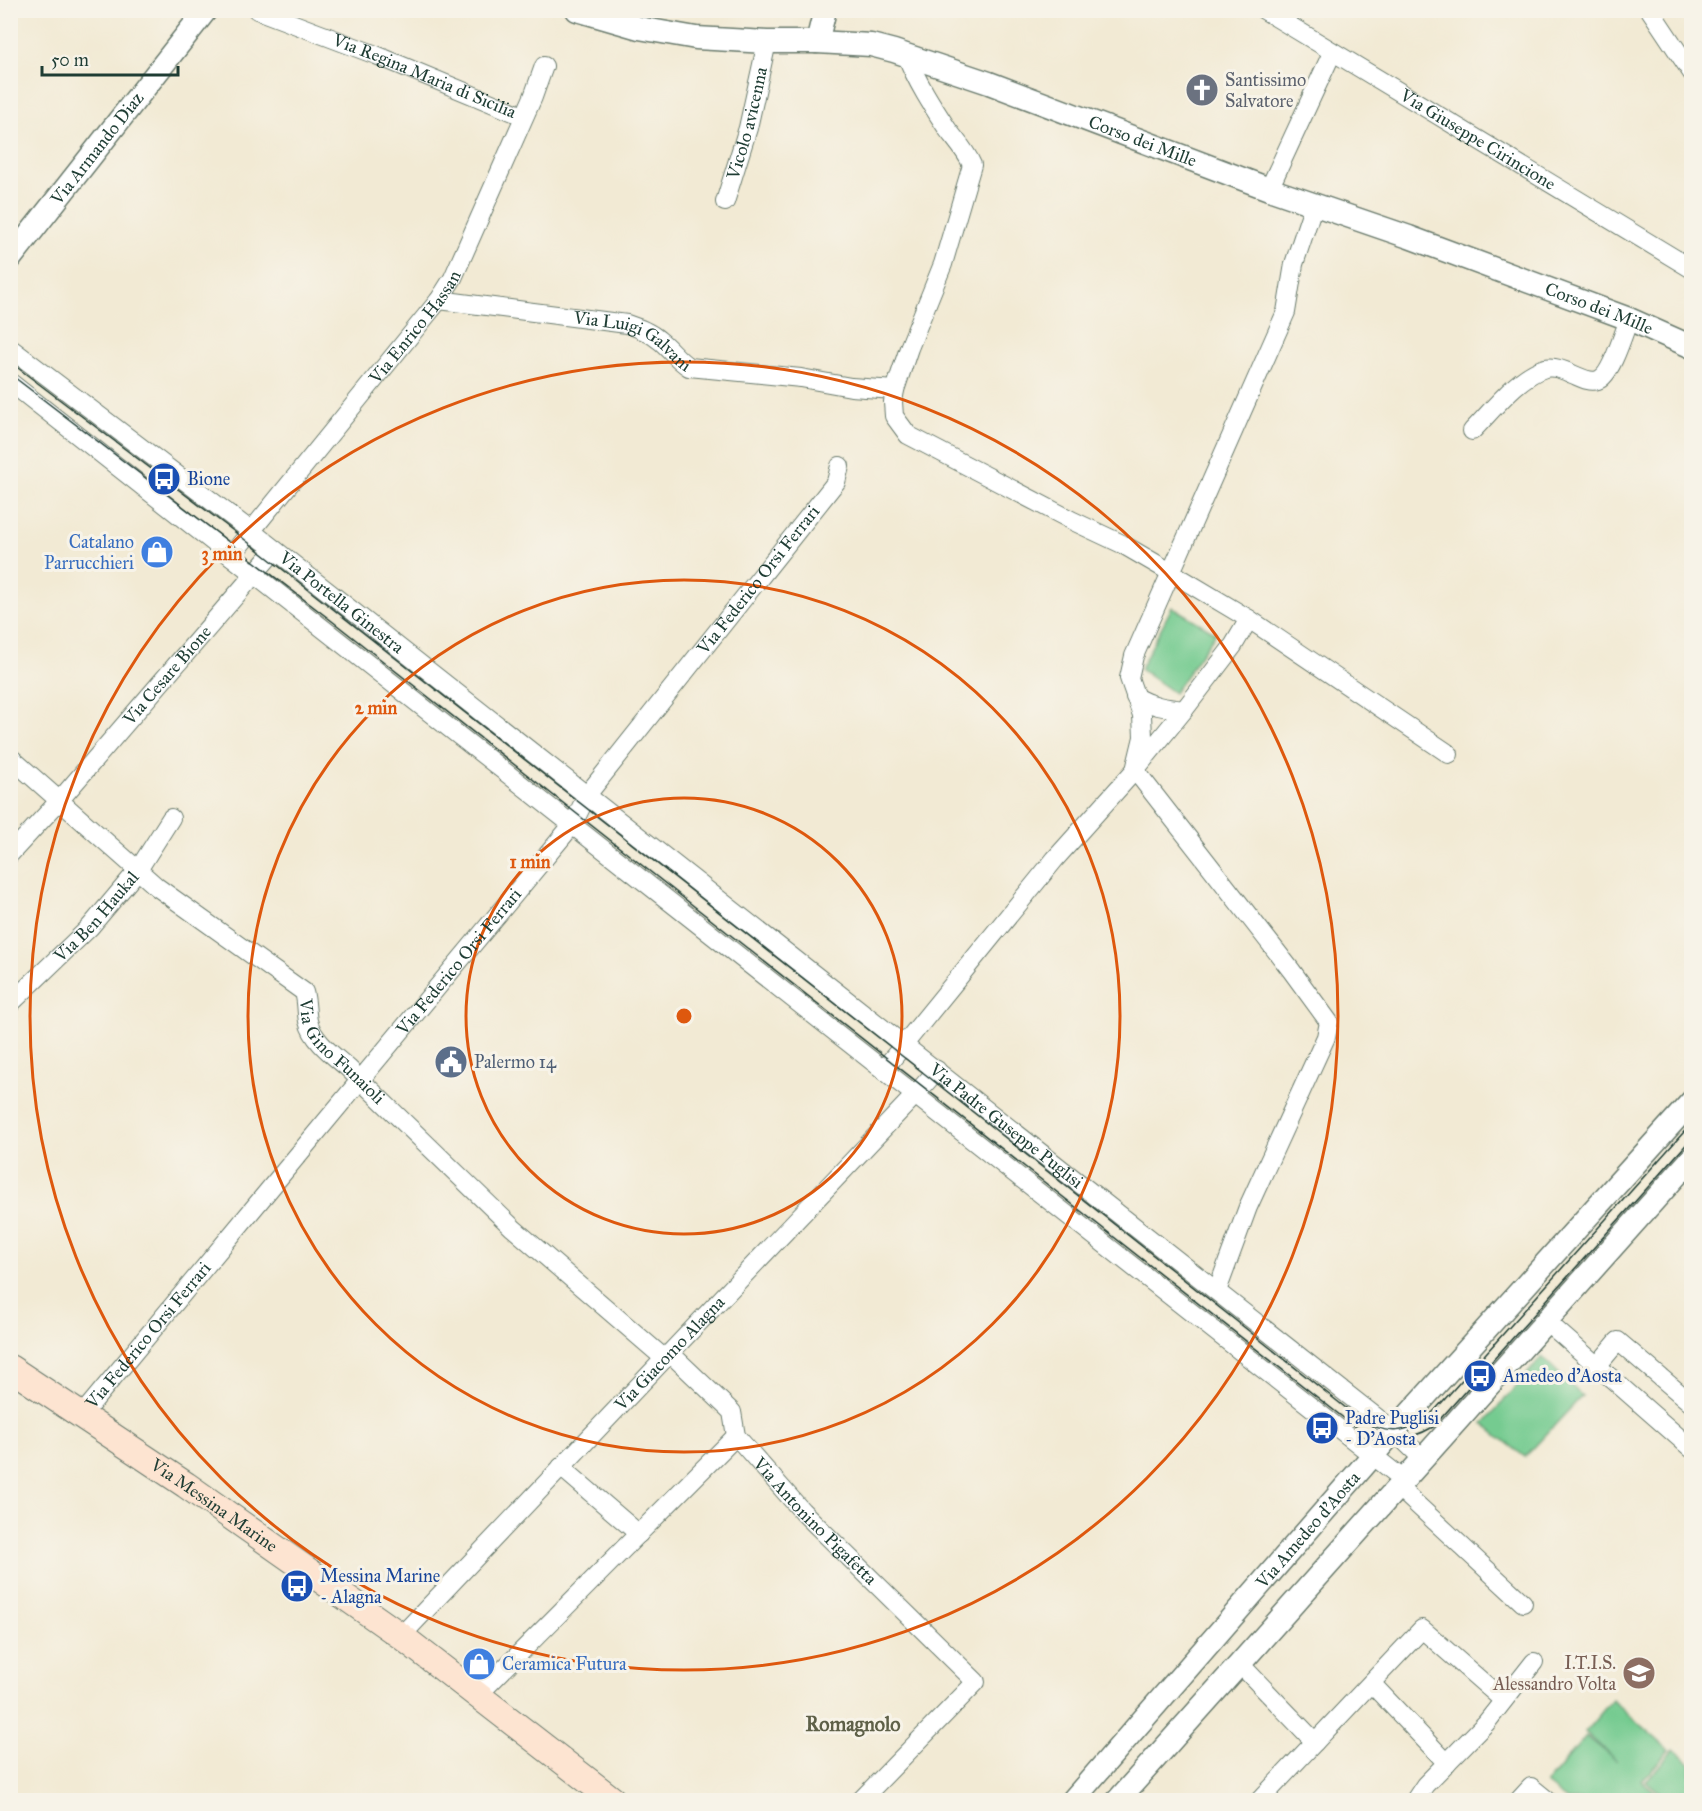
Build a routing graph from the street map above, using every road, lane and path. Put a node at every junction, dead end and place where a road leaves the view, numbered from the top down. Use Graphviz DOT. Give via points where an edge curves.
graph roads {
  1 [pos="206,10"];
  2 [pos="257,10"];
  3 [pos="577,10"];
  4 [pos="825,10"];
  5 [pos="1264,10"];
  6 [pos="1650,10"];
  7 [pos="767,42"];
  8 [pos="817,42"];
  9 [pos="1332,53"];
  10 [pos="907,56"];
  11 [pos="544,66"];
  12 [pos="1692,73"];
  13 [pos="523,116"];
  14 [pos="1269,189"];
  15 [pos="725,202"];
  16 [pos="1314,204"];
  17 [pos="10,259"];
  18 [pos="1692,269"];
  19 [pos="439,300"];
  20 [pos="1629,319"];
  21 [pos="1692,346"];
  22 [pos="10,348"];
  23 [pos="10,382"];
  24 [pos="895,390"];
  25 [pos="1472,431"];
  26 [pos="840,466"];
  27 [pos="251,531"];
  28 [pos="275,550"];
  29 [pos="231,556"];
  30 [pos="1172,573"];
  31 [pos="255,575"];
  32 [pos="1249,619"];
  33 [pos="1135,697"];
  34 [pos="1184,710"];
  35 [pos="1449,754"];
  36 [pos="10,758"];
  37 [pos="1135,770"];
  38 [pos="586,795"];
  39 [pos="60,801"];
  40 [pos="171,818"];
  41 [pos="573,824"];
  42 [pos="10,855"];
  43 [pos="138,870"];
  44 [pos="10,1004"];
  45 [pos="904,1044"];
  46 [pos="884,1070"];
  47 [pos="937,1070"];
  48 [pos="361,1081"];
  49 [pos="916,1094"];
  50 [pos="1692,1101"];
  51 [pos="1692,1158"];
  52 [pos="1217,1291"];
  53 [pos="1546,1322"];
  54 [pos="667,1356"];
  55 [pos="1597,1366"];
  56 [pos="10,1368"];
  57 [pos="1692,1404"];
  58 [pos="81,1416"];
  59 [pos="1394,1431"];
  60 [pos="736,1436"];
  61 [pos="1689,1442"];
  62 [pos="1374,1455"];
  63 [pos="1423,1459"];
  64 [pos="561,1467"];
  65 [pos="1401,1484"];
  66 [pos="639,1534"];
  67 [pos="1523,1603"];
  68 [pos="401,1636"];
  69 [pos="1534,1662"];
  70 [pos="1240,1664"];
  71 [pos="1371,1683"];
  72 [pos="478,1695"];
  73 [pos="1503,1700"];
  74 [pos="1315,1742"];
  75 [pos="1447,1763"];
  76 [pos="1525,1794"];
  77 [pos="613,1800"];
  78 [pos="861,1800"];
  79 [pos="1073,1800"];
  80 [pos="1118,1800"];
  81 [pos="1260,1800"];
  82 [pos="1415,1800"];
  83 [pos="1547,1800"];
  1 -- 17 [label="street, Via Armando Diaz"];
  2 -- 13 [label="street, Via Regina Maria di Sicilia"];
  3 -- 7 [label="street, Corso dei Mille" via="639,28 696,38"];
  4 -- 8 [label="street"];
  5 -- 9 [label="street, Via Giuseppe Cirincione"];
  6 -- 12 [label="street"];
  7 -- 8 [label="street, Corso dei Mille"];
  7 -- 15 [label="street, Vicolo avicenna" via="748,128"];
  8 -- 10 [label="street, Corso dei Mille" via="871,45"];
  9 -- 14 [label="street"];
  9 -- 18 [label="street, Via Giuseppe Cirincione"];
  10 -- 14 [label="street, Corso dei Mille"];
  10 -- 24 [label="street" via="972,165 943,264"];
  11 -- 13 [label="street, Via Enrico Hassan"];
  13 -- 19 [label="street, Via Enrico Hassan" via="453,278"];
  14 -- 16 [label="street, Corso dei Mille"];
  16 -- 20 [label="street, Corso dei Mille"];
  16 -- 30 [label="street" via="1294,264 1286,312"];
  19 -- 24 [label="street, Via Luigi Galvani" via="627,324 661,341 689,367"];
  19 -- 27 [label="street, Via Enrico Hassan"];
  20 -- 21 [label="street, Corso dei Mille"];
  20 -- 25 [label="street" via="1612,362 1600,380 1588,381 1548,367 1515,387"];
  22 -- 27 [label="street, Via Portella Ginestra"];
  23 -- 29 [label="street, Via Portella Ginestra"];
  24 -- 30 [label="street" via="894,416 908,435"];
  26 -- 38 [label="street, Via Federico Orsi Ferrari" via="836,482"];
  27 -- 28 [label="street, Via Portella Ginestra"];
  27 -- 29 [label="street, Via Enrico Hassan"];
  28 -- 31 [label="street, Via Cesare Bione"];
  28 -- 38 [label="street, Via Portella Ginestra"];
  29 -- 31 [label="street, Via Portella Ginestra"];
  30 -- 32 [label="street"];
  30 -- 33 [label="street" via="1134,656 1129,678"];
  31 -- 39 [label="street, Via Cesare Bione"];
  31 -- 41 [label="street, Via Portella Ginestra"];
  32 -- 34 [label="street"];
  32 -- 35 [label="street"];
  33 -- 34 [label="street" via="1155,706"];
  33 -- 37 [label="street" via="1142,715 1143,737"];
  34 -- 37 [label="street"];
  36 -- 39 [label="street, Via Gino Funaioli"];
  37 -- 45 [label="street" via="1055,859"];
  37 -- 52 [label="street" via="1329,1022 1248,1206"];
  38 -- 41 [label="street, Via Federico Orsi Ferrari"];
  38 -- 45 [label="street, Via Padre Guseppe Puglisi"];
  39 -- 42 [label="street, Via Cesare Bione"];
  39 -- 43 [label="street, Via Gino Funaioli"];
  40 -- 43 [label="street, Via Ben Haukal"];
  41 -- 46 [label="street, Via Padre Guseppe Puglisi"];
  41 -- 48 [label="street, Via Federico Orsi Ferrari"];
  43 -- 44 [label="street, Via Ben Haukal" via="90,927"];
  43 -- 48 [label="street, Via Gino Funaioli" via="304,992 308,1021 322,1046"];
  45 -- 46 [label="street"];
  45 -- 47 [label="street, Via Padre Guseppe Puglisi"];
  46 -- 49 [label="street, Via Padre Guseppe Puglisi"];
  47 -- 49 [label="street, Via Giacomo Alagna"];
  47 -- 52 [label="street, Via Padre Guseppe Puglisi"];
  48 -- 54 [label="street, Via Gino Funaioli" via="513,1228"];
  48 -- 58 [label="street, Via Federico Orsi Ferrari"];
  49 -- 54 [label="street, Via Giacomo Alagna"];
  49 -- 62 [label="street, Via Padre Guseppe Puglisi"];
  50 -- 59 [label="street, Via Amedeo d'Aosta"];
  51 -- 53 [label="street, Via Amedeo d'Aosta"];
  52 -- 59 [label="street, Via Padre Guseppe Puglisi"];
  53 -- 55 [label="street"];
  53 -- 63 [label="street, Via Amedeo d'Aosta"];
  54 -- 60 [label="street, Via Antonino Pigafetta" via="732,1412"];
  54 -- 64 [label="street, Via Giacomo Alagna"];
  55 -- 57 [label="street" via="1618,1341"];
  55 -- 61 [label="street"];
  56 -- 58 [label="main road, Via Messina Marine"];
  58 -- 68 [label="main road, Via Messina Marine"];
  59 -- 62 [label="street, Via Amedeo d'Aosta"];
  59 -- 63 [label="street, Via Padre Guseppe Puglisi"];
  60 -- 66 [label="street"];
  60 -- 78 [label="street, Via Antonino Pigafetta" via="802,1511 976,1682"];
  62 -- 65 [label="street, Via Padre Guseppe Puglisi"];
  62 -- 79 [label="street, Via Amedeo d'Aosta"];
  63 -- 65 [label="street, Via Amedeo d'Aosta"];
  64 -- 66 [label="street"];
  64 -- 68 [label="street, Via Giacomo Alagna"];
  65 -- 67 [label="street, Via Padre Guseppe Puglisi"];
  65 -- 70 [label="street, Via Amedeo d'Aosta"];
  66 -- 72 [label="street"];
  68 -- 72 [label="main road, Via Messina Marine"];
  69 -- 73 [label="street"];
  70 -- 74 [label="street"];
  70 -- 80 [label="street, Via Amedeo d'Aosta"];
  71 -- 73 [label="street" via="1422,1629"];
  71 -- 74 [label="street"];
  71 -- 75 [label="street"];
  72 -- 77 [label="main road, Via Messina Marine"];
  73 -- 75 [label="street"];
  74 -- 81 [label="street"];
  75 -- 82 [label="street"];
  76 -- 83 [label="street"];
}
